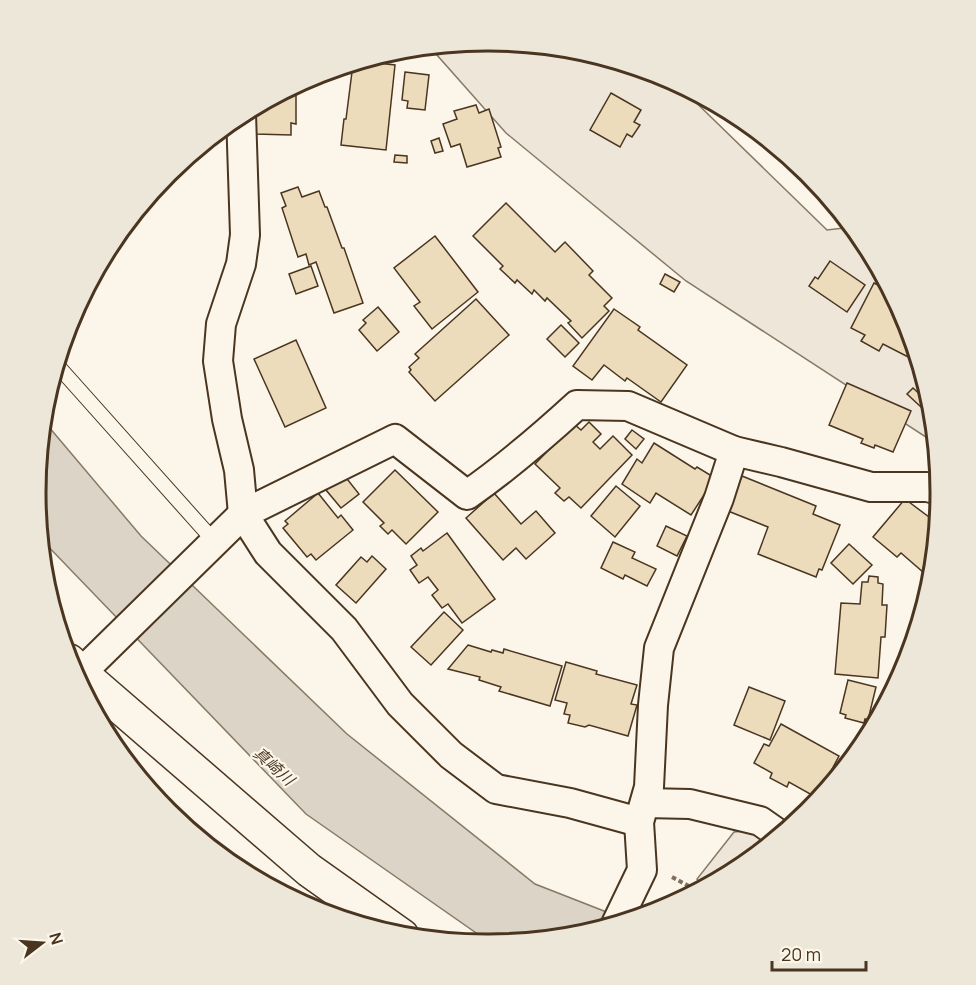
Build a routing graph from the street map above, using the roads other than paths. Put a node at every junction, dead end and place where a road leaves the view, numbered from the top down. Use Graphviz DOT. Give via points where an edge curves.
graph roads {
  1 [pos="241,126"];
  2 [pos="64,372"];
  3 [pos="734,452"];
  4 [pos="930,488"];
  5 [pos="243,514"];
  6 [pos="215,542"];
  7 [pos="81,663"];
  8 [pos="87,678"];
  9 [pos="642,812"];
  10 [pos="772,830"];
  11 [pos="621,914"];
  12 [pos="380,921"];
  1 -- 5 [label="street" via="245,235 241,264 221,324 218,362"];
  2 -- 6 [label="lane"];
  3 -- 4 [label="street" via="871,487"];
  3 -- 5 [label="street" via="628,406 576,405 467,495 395,439"];
  3 -- 9 [label="street" via="659,648 650,787"];
  5 -- 6 [label="street"];
  5 -- 9 [label="street" via="268,553 344,629 400,704 451,754 496,789"];
  6 -- 7 [label="street" via="117,637"];
  8 -- 12 [label="street" via="309,870"];
  9 -- 10 [label="street" via="690,804 760,821"];
  9 -- 11 [label="street" via="642,870"];
}
